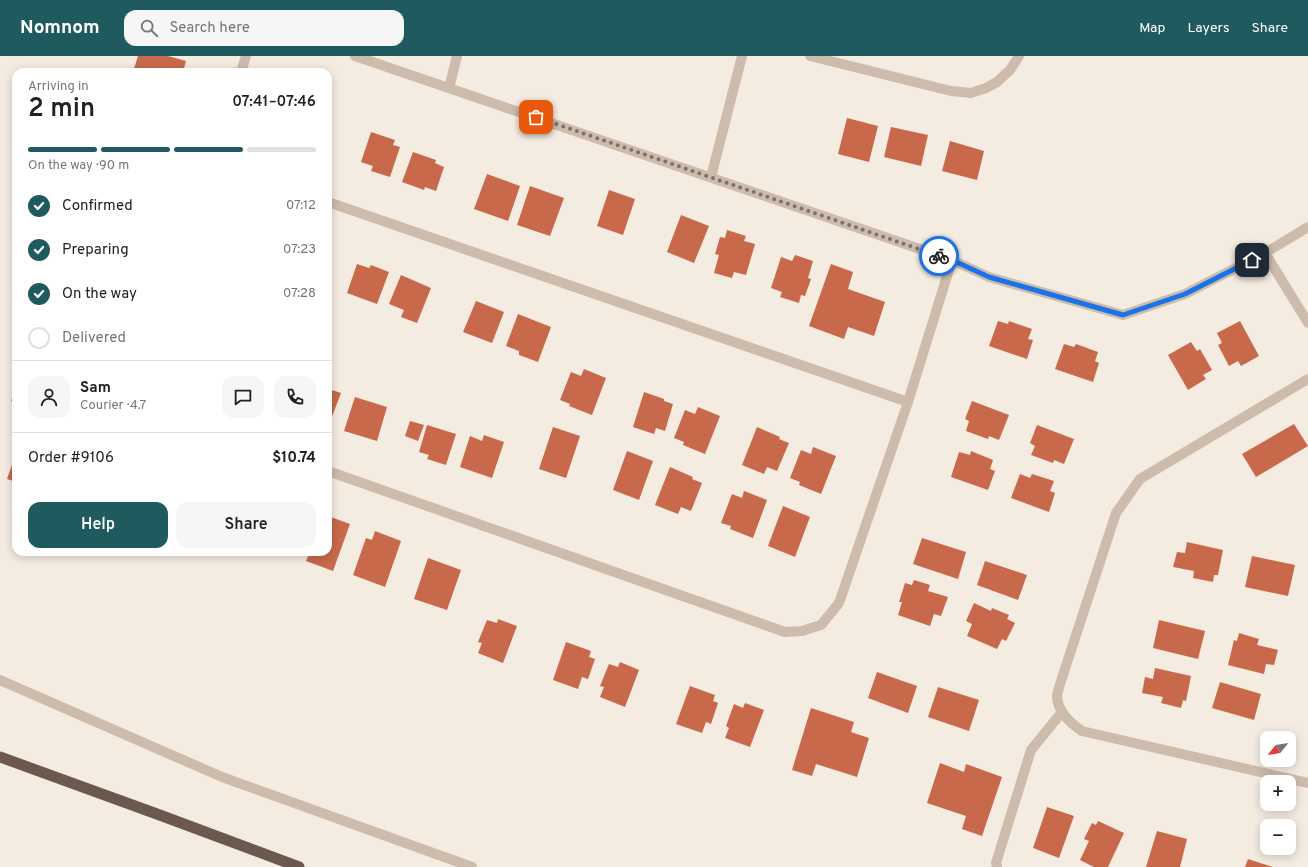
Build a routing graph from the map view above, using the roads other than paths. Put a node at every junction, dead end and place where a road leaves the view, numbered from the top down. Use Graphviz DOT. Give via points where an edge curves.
graph roads {
  1 [pos="246,56"];
  2 [pos="355,56"];
  3 [pos="457,56"];
  4 [pos="742,56"];
  5 [pos="810,56"];
  6 [pos="1019,56"];
  7 [pos="242,68"];
  8 [pos="449,88"];
  9 [pos="711,177"];
  10 [pos="332,203"];
  11 [pos="1308,227"];
  12 [pos="1265,253"];
  13 [pos="952,260"];
  14 [pos="1308,323"];
  15 [pos="1308,379"];
  16 [pos="908,402"];
  17 [pos="332,472"];
  18 [pos="0,680"];
  19 [pos="1062,712"];
  20 [pos="0,757"];
  21 [pos="1308,783"];
  22 [pos="299,867"];
  23 [pos="472,867"];
  24 [pos="997,867"];
  1 -- 7 [label="street"];
  2 -- 8 [label="street"];
  3 -- 8 [label="street"];
  4 -- 9 [label="street"];
  5 -- 6 [label="street" via="951,91 971,93 996,82 1010,70"];
  8 -- 9 [label="street"];
  9 -- 13 [label="street"];
  10 -- 16 [label="street"];
  11 -- 12 [label="street"];
  12 -- 13 [label="street" via="1185,294 1123,315 989,277"];
  12 -- 14 [label="street"];
  13 -- 16 [label="street"];
  15 -- 19 [label="street" via="1140,479 1116,513 1062,678 1057,697"];
  16 -- 17 [label="street" via="839,603 821,625 802,631 785,632"];
  18 -- 23 [label="street" via="222,777"];
  19 -- 21 [label="street" via="1070,723 1082,731"];
  19 -- 24 [label="street" via="1030,750 996,863"];
  20 -- 22 [label="highway"];
}
